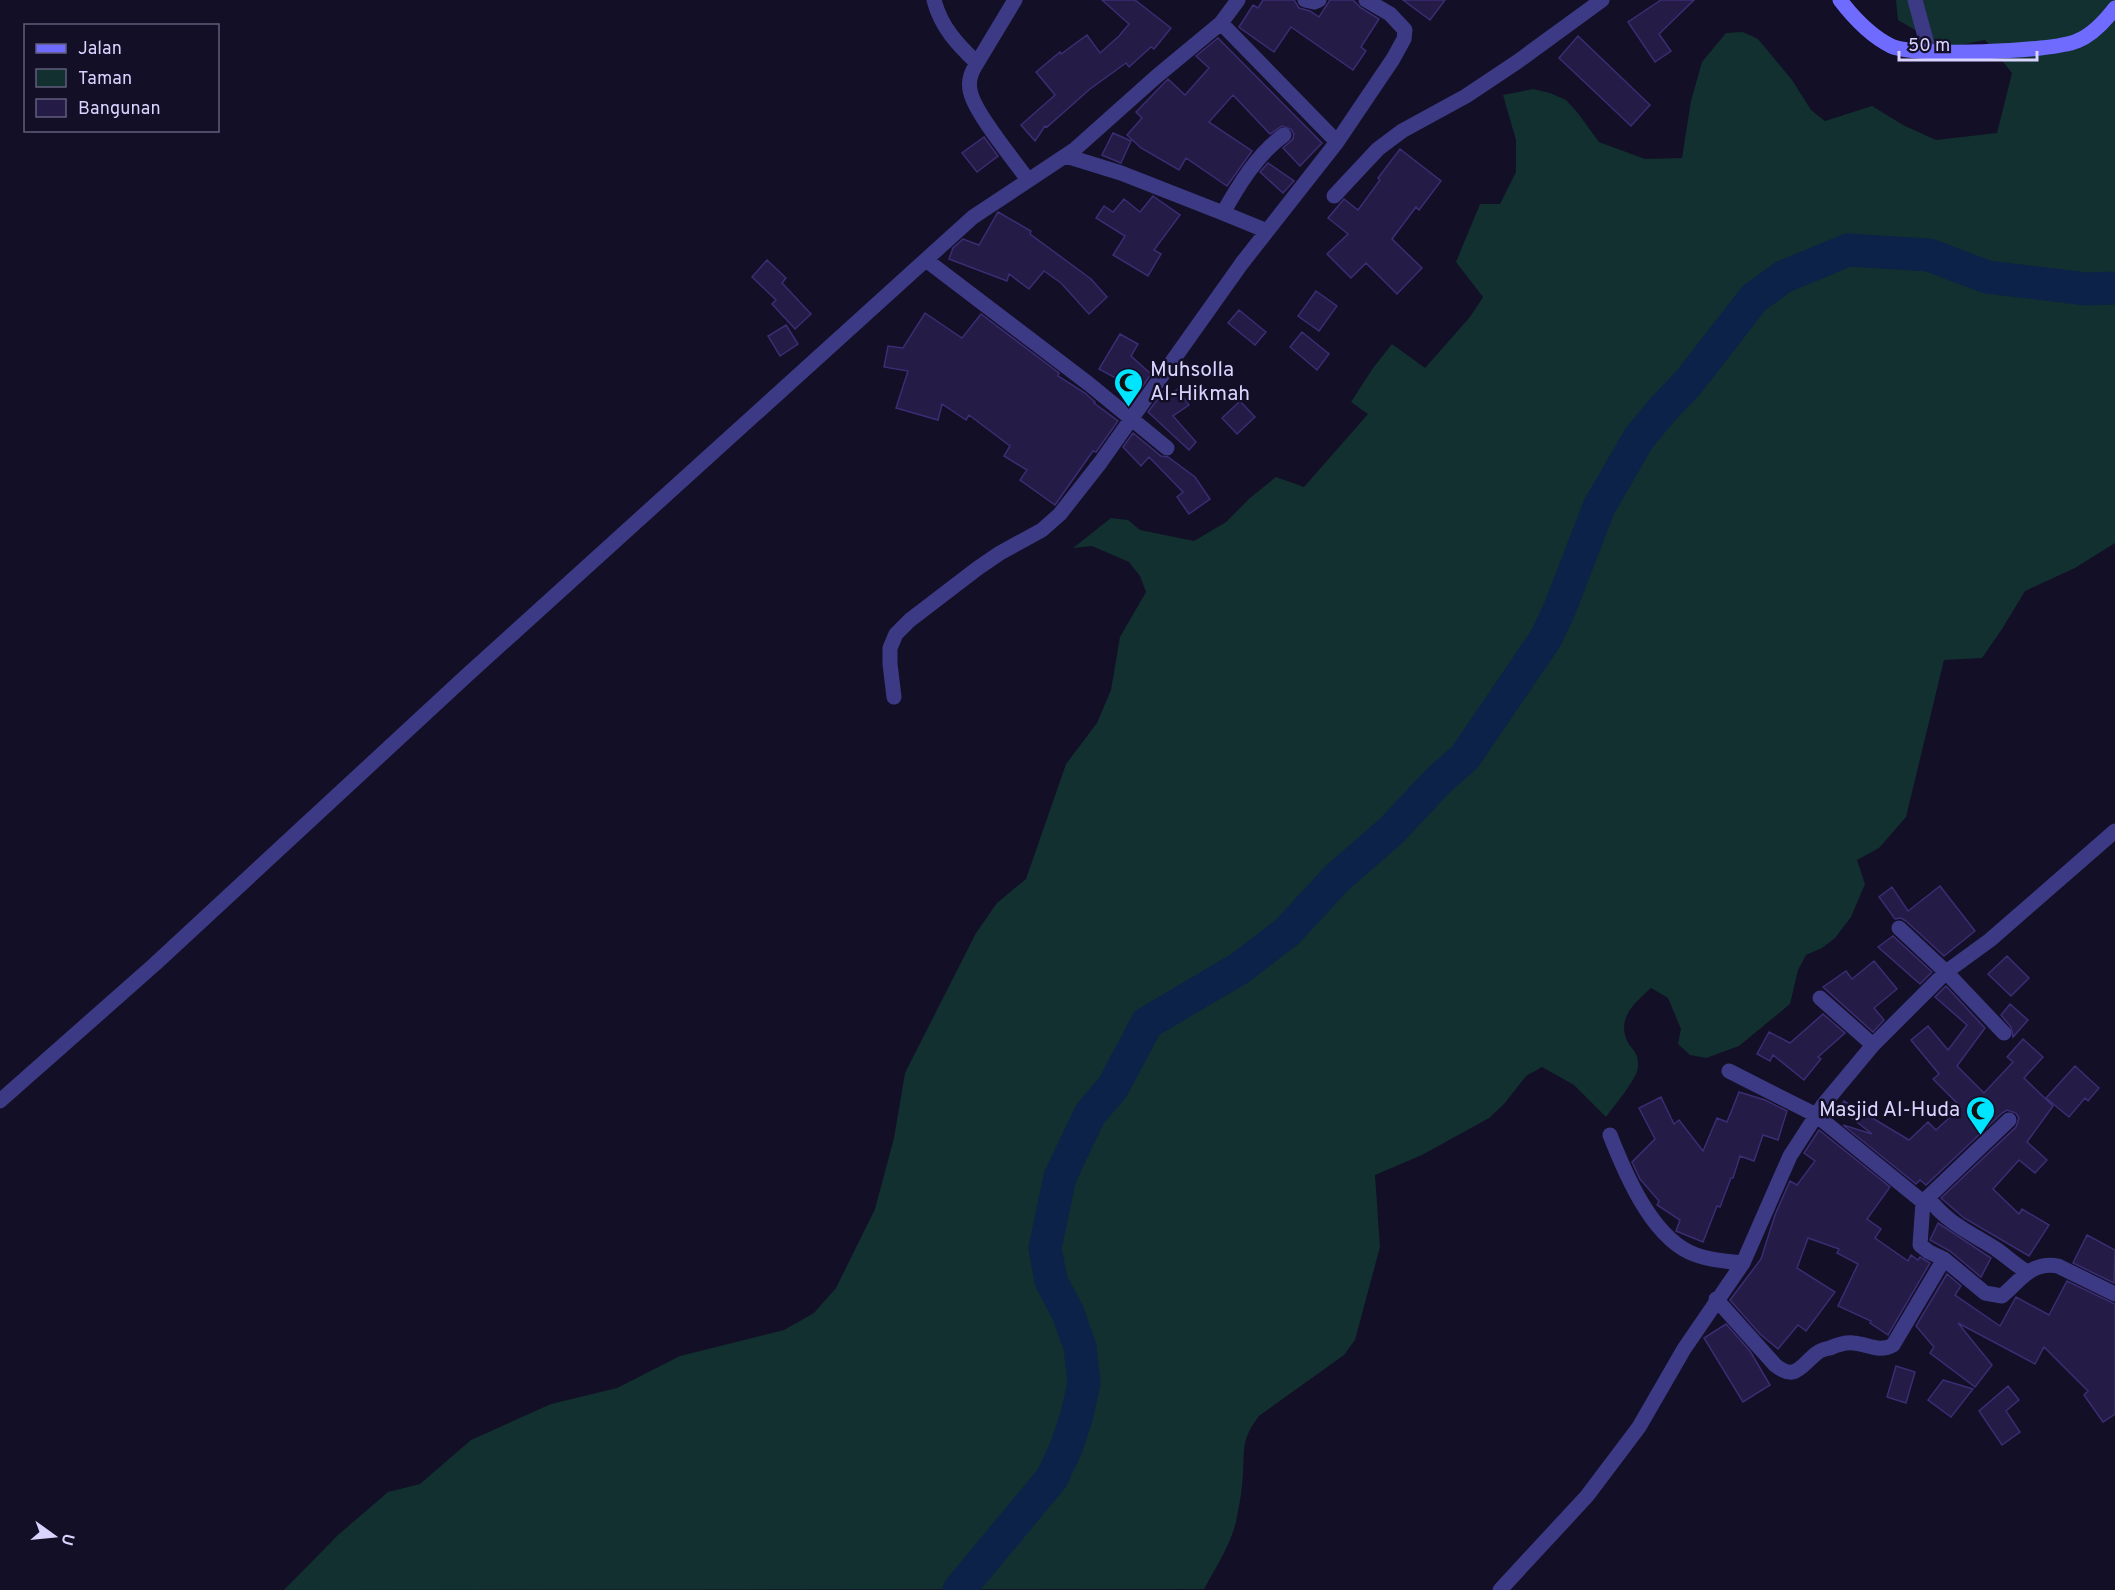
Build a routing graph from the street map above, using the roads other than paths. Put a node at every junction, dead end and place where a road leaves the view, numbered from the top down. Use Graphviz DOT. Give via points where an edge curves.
graph roads {
  1 [pos="934,0"];
  2 [pos="1015,0"];
  3 [pos="1238,0"];
  4 [pos="1305,0"];
  5 [pos="1319,0"];
  6 [pos="1366,0"];
  7 [pos="1602,0"];
  8 [pos="1840,0"];
  9 [pos="1915,0"];
  10 [pos="2112,8"];
  11 [pos="1221,23"];
  12 [pos="1929,51"];
  13 [pos="977,63"];
  14 [pos="1284,135"];
  15 [pos="1337,142"];
  16 [pos="1065,156"];
  17 [pos="1028,180"];
  18 [pos="1334,196"];
  19 [pos="1224,213"];
  20 [pos="1267,231"];
  21 [pos="926,260"];
  22 [pos="1131,417"];
  23 [pos="1167,448"];
  24 [pos="894,697"];
  25 [pos="2115,831"];
  26 [pos="1899,928"];
  27 [pos="1946,972"];
  28 [pos="1820,998"];
  29 [pos="2004,1033"];
  30 [pos="1873,1045"];
  31 [pos="1729,1071"];
  32 [pos="0,1101"];
  33 [pos="1815,1115"];
  34 [pos="2009,1119"];
  35 [pos="1610,1135"];
  36 [pos="1925,1199"];
  37 [pos="1944,1259"];
  38 [pos="1743,1263"];
  39 [pos="2027,1272"];
  40 [pos="2115,1294"];
  41 [pos="1716,1299"];
  42 [pos="1500,1590"];
  1 -- 13 [label="street" via="953,41"];
  2 -- 13 [label="street"];
  3 -- 11 [label="street"];
  4 -- 5 [label="street"];
  6 -- 15 [label="street" via="1390,14 1405,33 1393,59"];
  7 -- 18 [label="street" via="1475,90 1402,131 1378,149"];
  8 -- 12 [label="street" via="1875,36 1891,46"];
  9 -- 12 [label="street"];
  10 -- 12 [label="street" via="2088,36 2061,46 1997,52"];
  11 -- 15 [label="street"];
  11 -- 16 [label="street"];
  13 -- 17 [label="street" via="969,84 976,107"];
  14 -- 19 [label="street" via="1238,187"];
  15 -- 20 [label="street"];
  16 -- 17 [label="street"];
  16 -- 19 [label="street"];
  17 -- 21 [label="street" via="973,218"];
  19 -- 20 [label="street"];
  20 -- 22 [label="street"];
  21 -- 22 [label="street"];
  21 -- 32 [label="street"];
  22 -- 23 [label="street"];
  22 -- 24 [label="street" via="1052,522 978,568 902,628 890,648"];
  25 -- 27 [label="street" via="1990,940"];
  26 -- 27 [label="street"];
  27 -- 29 [label="street"];
  27 -- 30 [label="street"];
  28 -- 30 [label="street"];
  30 -- 33 [label="street"];
  31 -- 33 [label="street"];
  33 -- 36 [label="street"];
  33 -- 38 [label="street" via="1790,1156"];
  34 -- 36 [label="street"];
  35 -- 38 [label="street" via="1651,1217 1671,1238 1700,1257"];
  36 -- 37 [label="street" via="1920,1245"];
  36 -- 39 [label="street"];
  37 -- 39 [label="street" via="1985,1293 1995,1296 2002,1296"];
  37 -- 41 [label="street" via="1893,1345 1886,1349 1852,1343 1836,1346 1818,1351 1801,1369 1791,1373 1775,1365"];
  38 -- 41 [label="street"];
  39 -- 40 [label="street" via="2040,1266 2058,1266"];
  41 -- 42 [label="street" via="1639,1427 1587,1496"];
}
